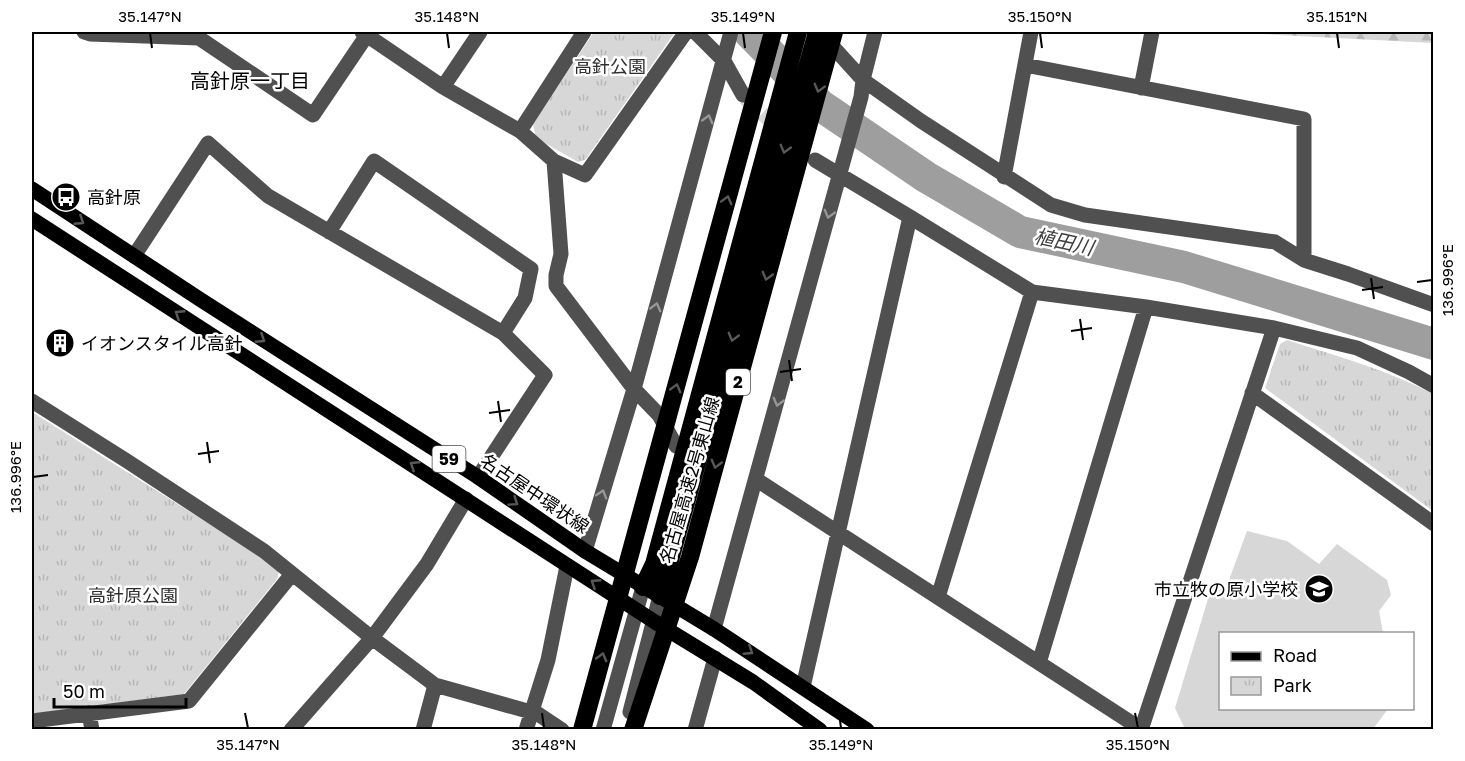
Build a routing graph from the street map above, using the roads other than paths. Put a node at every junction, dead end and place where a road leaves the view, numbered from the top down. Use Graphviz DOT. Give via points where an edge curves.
graph roads {
  1 [pos="84,32"];
  2 [pos="480,32"];
  3 [pos="584,32"];
  4 [pos="686,32"];
  5 [pos="695,32"];
  6 [pos="773,32"];
  7 [pos="798,32"];
  8 [pos="818,32"];
  9 [pos="834,32"];
  10 [pos="875,32"];
  11 [pos="1031,32"];
  12 [pos="1152,32"];
  13 [pos="364,33"];
  14 [pos="729,38"];
  15 [pos="724,61"];
  16 [pos="1025,66"];
  17 [pos="863,80"];
  18 [pos="443,87"];
  19 [pos="1141,88"];
  20 [pos="742,95"];
  21 [pos="520,131"];
  22 [pos="814,160"];
  23 [pos="554,161"];
  24 [pos="839,175"];
  25 [pos="1004,177"];
  26 [pos="32,189"];
  27 [pos="910,217"];
  28 [pos="32,219"];
  29 [pos="329,232"];
  30 [pos="134,256"];
  31 [pos="1304,260"];
  32 [pos="1032,292"];
  33 [pos="1434,305"];
  34 [pos="1146,307"];
  35 [pos="1274,328"];
  36 [pos="503,333"];
  37 [pos="1434,386"];
  38 [pos="634,389"];
  39 [pos="1252,393"];
  40 [pos="32,401"];
  41 [pos="676,446"];
  42 [pos="478,477"];
  43 [pos="757,480"];
  44 [pos="466,499"];
  45 [pos="1434,524"];
  46 [pos="671,531"];
  47 [pos="837,532"];
  48 [pos="585,550"];
  49 [pos="567,566"];
  50 [pos="292,574"];
  51 [pos="643,587"];
  52 [pos="660,596"];
  53 [pos="938,597"];
  54 [pos="636,610"];
  55 [pos="655,622"];
  56 [pos="714,629"];
  57 [pos="372,638"];
  58 [pos="715,658"];
  59 [pos="1039,663"];
  60 [pos="435,685"];
  61 [pos="803,687"];
  62 [pos="531,711"];
  63 [pos="89,713"];
  64 [pos="32,721"];
  65 [pos="583,724"];
  66 [pos="813,728"];
  67 [pos="92,729"];
  68 [pos="291,729"];
  69 [pos="423,729"];
  70 [pos="526,729"];
  71 [pos="562,729"];
  72 [pos="603,729"];
  73 [pos="626,729"];
  74 [pos="633,729"];
  75 [pos="695,729"];
  76 [pos="867,729"];
  1 -- 13 [label="street" via="199,38 313,115"];
  2 -- 18 [label="street"];
  3 -- 21 [label="street"];
  4 -- 23 [label="street" via="585,175"];
  5 -- 15 [label="street"];
  65 -- 6 [label="highway, 名古屋高速2号東山線, one-way"];
  7 -- 46 [label="highway"];
  8 -- 17 [label="street"];
  8 -- 46 [label="highway, one-way"];
  9 -- 74 [label="highway, 名古屋高速2号東山線 / 2, one-way" via="690,557"];
  10 -- 17 [label="street"];
  11 -- 16 [label="street"];
  12 -- 19 [label="street"];
  13 -- 18 [label="street"];
  14 -- 15 [label="street"];
  15 -- 20 [label="street"];
  38 -- 15 [label="street, one-way"];
  16 -- 19 [label="street"];
  16 -- 25 [label="street"];
  17 -- 24 [label="street"];
  17 -- 25 [label="street"];
  18 -- 21 [label="street"];
  19 -- 31 [label="street" via="1304,119"];
  21 -- 23 [label="street"];
  22 -- 24 [label="street"];
  23 -- 38 [label="street" via="561,254 556,286"];
  24 -- 27 [label="street"];
  24 -- 43 [label="street, one-way"];
  25 -- 31 [label="street" via="1063,210 1275,242"];
  26 -- 30 [label="main road, 名古屋中環状線 / 59, one-way"];
  27 -- 32 [label="street"];
  27 -- 47 [label="street"];
  44 -- 28 [label="main road, 59, one-way"];
  29 -- 30 [label="street" via="268,196 208,143"];
  29 -- 36 [label="street"];
  29 -- 36 [label="street" via="374,161 531,269 525,298"];
  30 -- 42 [label="main road, 名古屋中環状線 / 59, one-way"];
  31 -- 33 [label="street"];
  32 -- 34 [label="street"];
  32 -- 53 [label="street"];
  34 -- 35 [label="street"];
  34 -- 59 [label="street"];
  35 -- 37 [label="street" via="1357,348"];
  35 -- 39 [label="street"];
  36 -- 42 [label="street" via="545,375"];
  38 -- 41 [label="street" via="659,415"];
  48 -- 38 [label="street, one-way"];
  39 -- 45 [label="street"];
  39 -- 59 [label="street" via="1141,729"];
  40 -- 50 [label="street" via="264,551"];
  42 -- 48 [label="main road, 名古屋中環状線 / 59, one-way"];
  43 -- 47 [label="street"];
  43 -- 56 [label="street"];
  44 -- 49 [label="main road, 59"];
  44 -- 57 [label="street" via="428,564"];
  46 -- 51 [label="highway"];
  46 -- 52 [label="highway"];
  47 -- 53 [label="street"];
  47 -- 61 [label="street"];
  48 -- 51 [label="main road, 名古屋中環状線 / 59"];
  54 -- 49 [label="main road, 59, one-way"];
  49 -- 62 [label="street" via="548,660"];
  50 -- 57 [label="street"];
  50 -- 63 [label="street" via="189,701"];
  51 -- 52 [label="main road, 名古屋中環状線 / 59"];
  51 -- 54 [label="street"];
  52 -- 55 [label="street"];
  52 -- 56 [label="main road, 名古屋中環状線 / 59"];
  53 -- 59 [label="street"];
  54 -- 55 [label="main road, 59"];
  54 -- 72 [label="street"];
  55 -- 58 [label="main road, 59"];
  55 -- 73 [label="street"];
  56 -- 61 [label="main road, 名古屋中環状線 / 59, one-way"];
  57 -- 60 [label="street"];
  57 -- 68 [label="street"];
  58 -- 66 [label="main road, 59"];
  58 -- 75 [label="street"];
  60 -- 62 [label="street"];
  60 -- 69 [label="street"];
  61 -- 76 [label="main road, 名古屋中環状線 / 59"];
  62 -- 70 [label="street"];
  62 -- 71 [label="street"];
  63 -- 64 [label="street"];
  63 -- 67 [label="street"];
}
